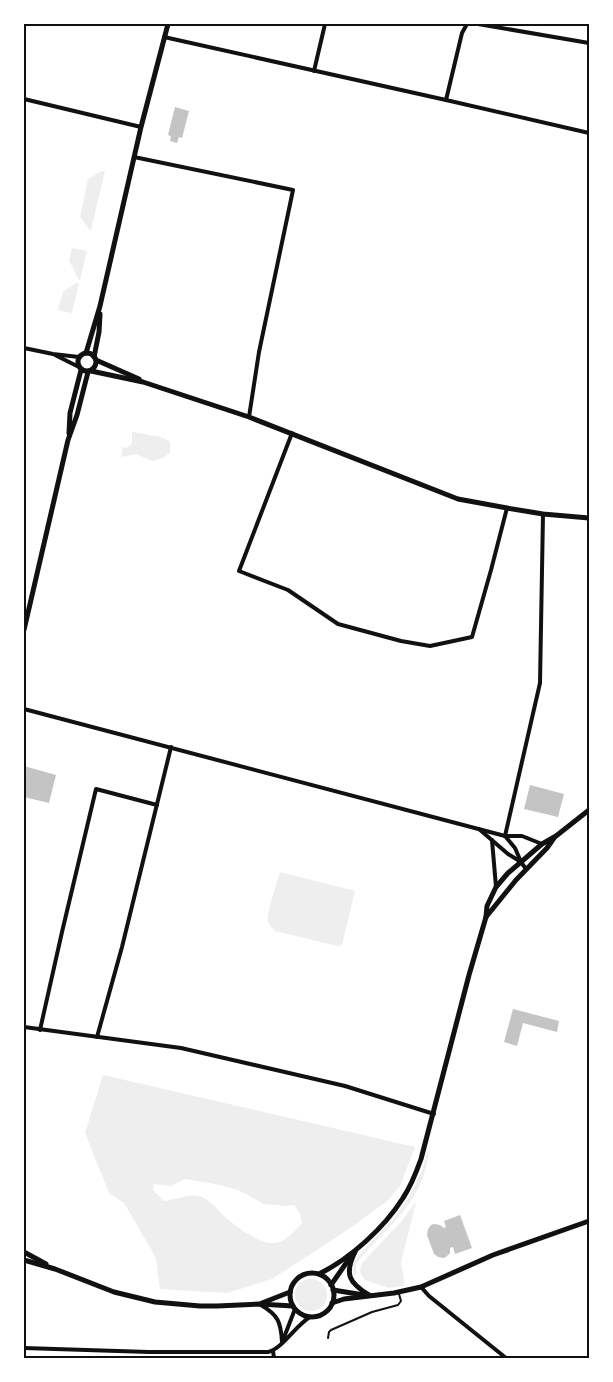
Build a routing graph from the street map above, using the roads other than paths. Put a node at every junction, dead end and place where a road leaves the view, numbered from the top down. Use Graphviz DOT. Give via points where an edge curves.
graph roads {
  1 [pos="168,24"];
  2 [pos="324,24"];
  3 [pos="467,24"];
  4 [pos="478,24"];
  5 [pos="164,37"];
  6 [pos="589,43"];
  7 [pos="314,70"];
  8 [pos="24,100"];
  9 [pos="446,100"];
  10 [pos="141,127"];
  11 [pos="589,133"];
  12 [pos="134,157"];
  13 [pos="100,306"];
  14 [pos="24,348"];
  15 [pos="86,353"];
  16 [pos="53,354"];
  17 [pos="80,356"];
  18 [pos="95,358"];
  19 [pos="80,369"];
  20 [pos="89,371"];
  21 [pos="144,382"];
  22 [pos="249,417"];
  23 [pos="292,433"];
  24 [pos="68,440"];
  25 [pos="507,508"];
  26 [pos="543,514"];
  27 [pos="589,518"];
  28 [pos="24,630"];
  29 [pos="24,709"];
  30 [pos="171,747"];
  31 [pos="157,806"];
  32 [pos="589,810"];
  33 [pos="478,828"];
  34 [pos="505,836"];
  35 [pos="556,836"];
  36 [pos="492,840"];
  37 [pos="542,844"];
  38 [pos="520,862"];
  39 [pos="526,869"];
  40 [pos="496,887"];
  41 [pos="486,917"];
  42 [pos="24,1027"];
  43 [pos="40,1030"];
  44 [pos="97,1037"];
  45 [pos="434,1114"];
  46 [pos="589,1222"];
  47 [pos="356,1249"];
  48 [pos="24,1252"];
  49 [pos="24,1260"];
  50 [pos="55,1269"];
  51 [pos="319,1274"];
  52 [pos="421,1287"];
  53 [pos="332,1288"];
  54 [pos="290,1292"];
  55 [pos="399,1292"];
  56 [pos="370,1296"];
  57 [pos="332,1303"];
  58 [pos="259,1304"];
  59 [pos="294,1308"];
  60 [pos="310,1317"];
  61 [pos="328,1338"];
  62 [pos="282,1342"];
  63 [pos="24,1348"];
  64 [pos="137,1351"];
  65 [pos="273,1351"];
  66 [pos="138,1358"];
  67 [pos="274,1358"];
  68 [pos="506,1358"];
  1 -- 5 [label="street"];
  2 -- 7 [label="street"];
  3 -- 9 [label="street"];
  4 -- 6 [label="street"];
  5 -- 7 [label="street"];
  5 -- 10 [label="street"];
  7 -- 9 [label="street"];
  8 -- 10 [label="street"];
  9 -- 11 [label="street"];
  10 -- 12 [label="street"];
  12 -- 13 [label="street"];
  12 -- 22 [label="street" via="293,190 259,352"];
  13 -- 15 [label="street"];
  13 -- 18 [label="street"];
  14 -- 16 [label="street"];
  15 -- 17 [label="street"];
  15 -- 18 [label="street"];
  16 -- 17 [label="street"];
  16 -- 19 [label="street"];
  17 -- 19 [label="street"];
  18 -- 20 [label="street" via="96,366"];
  18 -- 21 [label="street"];
  19 -- 20 [label="street"];
  19 -- 24 [label="street" via="70,413"];
  20 -- 21 [label="street"];
  20 -- 24 [label="street"];
  21 -- 22 [label="street"];
  22 -- 23 [label="street"];
  23 -- 25 [label="street" via="449,496"];
  23 -- 25 [label="street" via="239,571 288,590 338,624 430,646 472,638"];
  24 -- 28 [label="street"];
  25 -- 26 [label="street"];
  26 -- 27 [label="street"];
  26 -- 34 [label="street" via="540,683"];
  29 -- 30 [label="street"];
  30 -- 31 [label="street"];
  30 -- 33 [label="street"];
  31 -- 43 [label="street" via="96,789"];
  31 -- 44 [label="street"];
  32 -- 35 [label="street"];
  33 -- 34 [label="street"];
  33 -- 36 [label="street"];
  34 -- 37 [label="street" via="522,836"];
  34 -- 38 [label="street" via="515,848"];
  35 -- 37 [label="street"];
  35 -- 39 [label="street"];
  36 -- 38 [label="street"];
  36 -- 40 [label="street"];
  37 -- 38 [label="street"];
  38 -- 39 [label="street"];
  38 -- 40 [label="street"];
  39 -- 41 [label="street"];
  40 -- 41 [label="street"];
  41 -- 45 [label="street"];
  42 -- 43 [label="street"];
  43 -- 44 [label="street"];
  44 -- 45 [label="street" via="181,1048 345,1086"];
  45 -- 47 [label="street" via="410,1186 392,1214"];
  46 -- 52 [label="street" via="493,1255"];
  47 -- 51 [label="street"];
  47 -- 53 [label="street"];
  47 -- 56 [label="street" via="350,1261 349,1276 355,1286"];
  48 -- 50 [label="street"];
  49 -- 50 [label="street"];
  50 -- 58 [label="street" via="114,1292 155,1302 208,1306"];
  51 -- 53 [label="street"];
  51 -- 54 [label="street" via="300,1276"];
  52 -- 55 [label="street"];
  52 -- 68 [label="street"];
  53 -- 56 [label="street"];
  53 -- 57 [label="street"];
  54 -- 58 [label="street"];
  54 -- 59 [label="street"];
  55 -- 56 [label="street"];
  55 -- 61 [label="lane" via="401,1301 398,1305 331,1330"];
  56 -- 57 [label="street"];
  57 -- 60 [label="street" via="323,1314"];
  58 -- 59 [label="street"];
  58 -- 62 [label="street" via="278,1320"];
  59 -- 60 [label="street"];
  59 -- 62 [label="street"];
  60 -- 62 [label="street"];
  62 -- 65 [label="street"];
  63 -- 64 [label="street"];
  64 -- 65 [label="street"];
  64 -- 66 [label="street"];
  65 -- 67 [label="street"];
}
